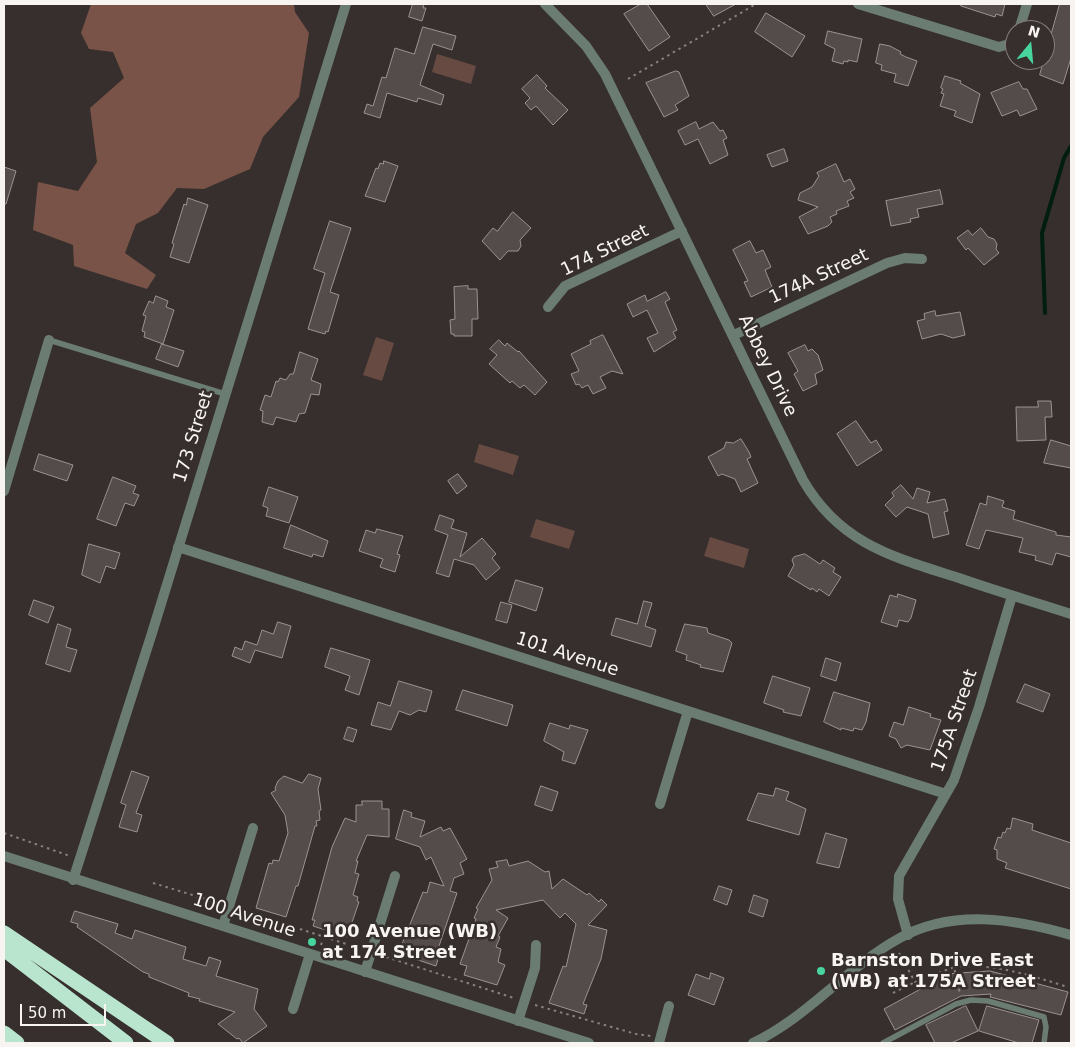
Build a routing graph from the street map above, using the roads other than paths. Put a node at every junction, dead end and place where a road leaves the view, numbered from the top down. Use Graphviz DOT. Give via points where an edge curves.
graph roads {
  1 [pos="346,4"];
  2 [pos="545,4"];
  3 [pos="858,4"];
  4 [pos="1027,4"];
  5 [pos="1022,20"];
  6 [pos="1005,44"];
  7 [pos="682,231"];
  8 [pos="922,259"];
  9 [pos="548,307"];
  10 [pos="734,335"];
  11 [pos="49,340"];
  12 [pos="224,394"];
  13 [pos="4,491"];
  14 [pos="178,547"];
  15 [pos="1012,596"];
  16 [pos="1071,614"];
  17 [pos="688,711"];
  18 [pos="946,794"];
  19 [pos="660,804"];
  20 [pos="253,828"];
  21 [pos="4,856"];
  22 [pos="75,876"];
  23 [pos="395,876"];
  24 [pos="223,926"];
  25 [pos="4,933"];
  26 [pos="908,935"];
  27 [pos="1071,935"];
  28 [pos="536,945"];
  29 [pos="4,949"];
  30 [pos="310,954"];
  31 [pos="365,972"];
  32 [pos="669,1006"];
  33 [pos="293,1009"];
  34 [pos="518,1021"];
  35 [pos="4,1033"];
  36 [pos="4,1039"];
  37 [pos="660,1040"];
  38 [pos="8,1043"];
  39 [pos="17,1043"];
  40 [pos="126,1043"];
  41 [pos="167,1043"];
  42 [pos="589,1043"];
  43 [pos="753,1043"];
  44 [pos="884,1043"];
  45 [pos="1044,1043"];
  1 -- 12 [label="street, 173 Street"];
  2 -- 7 [label="street, Abbey Drive" via="586,46 605,74"];
  3 -- 6 [label="street" via="998,47"];
  4 -- 5 [label="street"];
  7 -- 9 [label="street, 174 Street" via="565,286"];
  7 -- 10 [label="street, Abbey Drive"];
  8 -- 10 [label="street, 174A Street" via="886,262"];
  10 -- 15 [label="street, Abbey Drive" via="803,480 825,512 857,539 889,556"];
  11 -- 12 [label="lane"];
  11 -- 13 [label="street"];
  12 -- 14 [label="street, 173 Street"];
  14 -- 17 [label="street, 101 Avenue"];
  14 -- 22 [label="street, 173 Street"];
  15 -- 16 [label="street, Abbey Drive"];
  15 -- 18 [label="street, 175A Street" via="976,716"];
  17 -- 18 [label="street, 101 Avenue"];
  17 -- 19 [label="street"];
  18 -- 26 [label="street, 175A Street" via="899,876 898,899"];
  20 -- 24 [label="street"];
  21 -- 22 [label="street, 100 Avenue"];
  22 -- 24 [label="street, 100 Avenue"];
  23 -- 31 [label="street"];
  24 -- 30 [label="street, 100 Avenue"];
  25 -- 41 [label="highway"];
  26 -- 27 [label="street" via="934,924 963,920 1000,920 1036,925"];
  26 -- 43 [label="street" via="866,962 805,1011"];
  28 -- 34 [label="street" via="534,968"];
  29 -- 40 [label="highway"];
  30 -- 31 [label="street, 100 Avenue"];
  30 -- 33 [label="street"];
  31 -- 34 [label="street, 100 Avenue"];
  32 -- 37 [label="street"];
  34 -- 42 [label="street, 100 Avenue"];
  35 -- 39 [label="highway"];
  36 -- 38 [label="highway"];
  44 -- 45 [label="lane" via="971,1000 1039,1014 1046,1021"];
}
